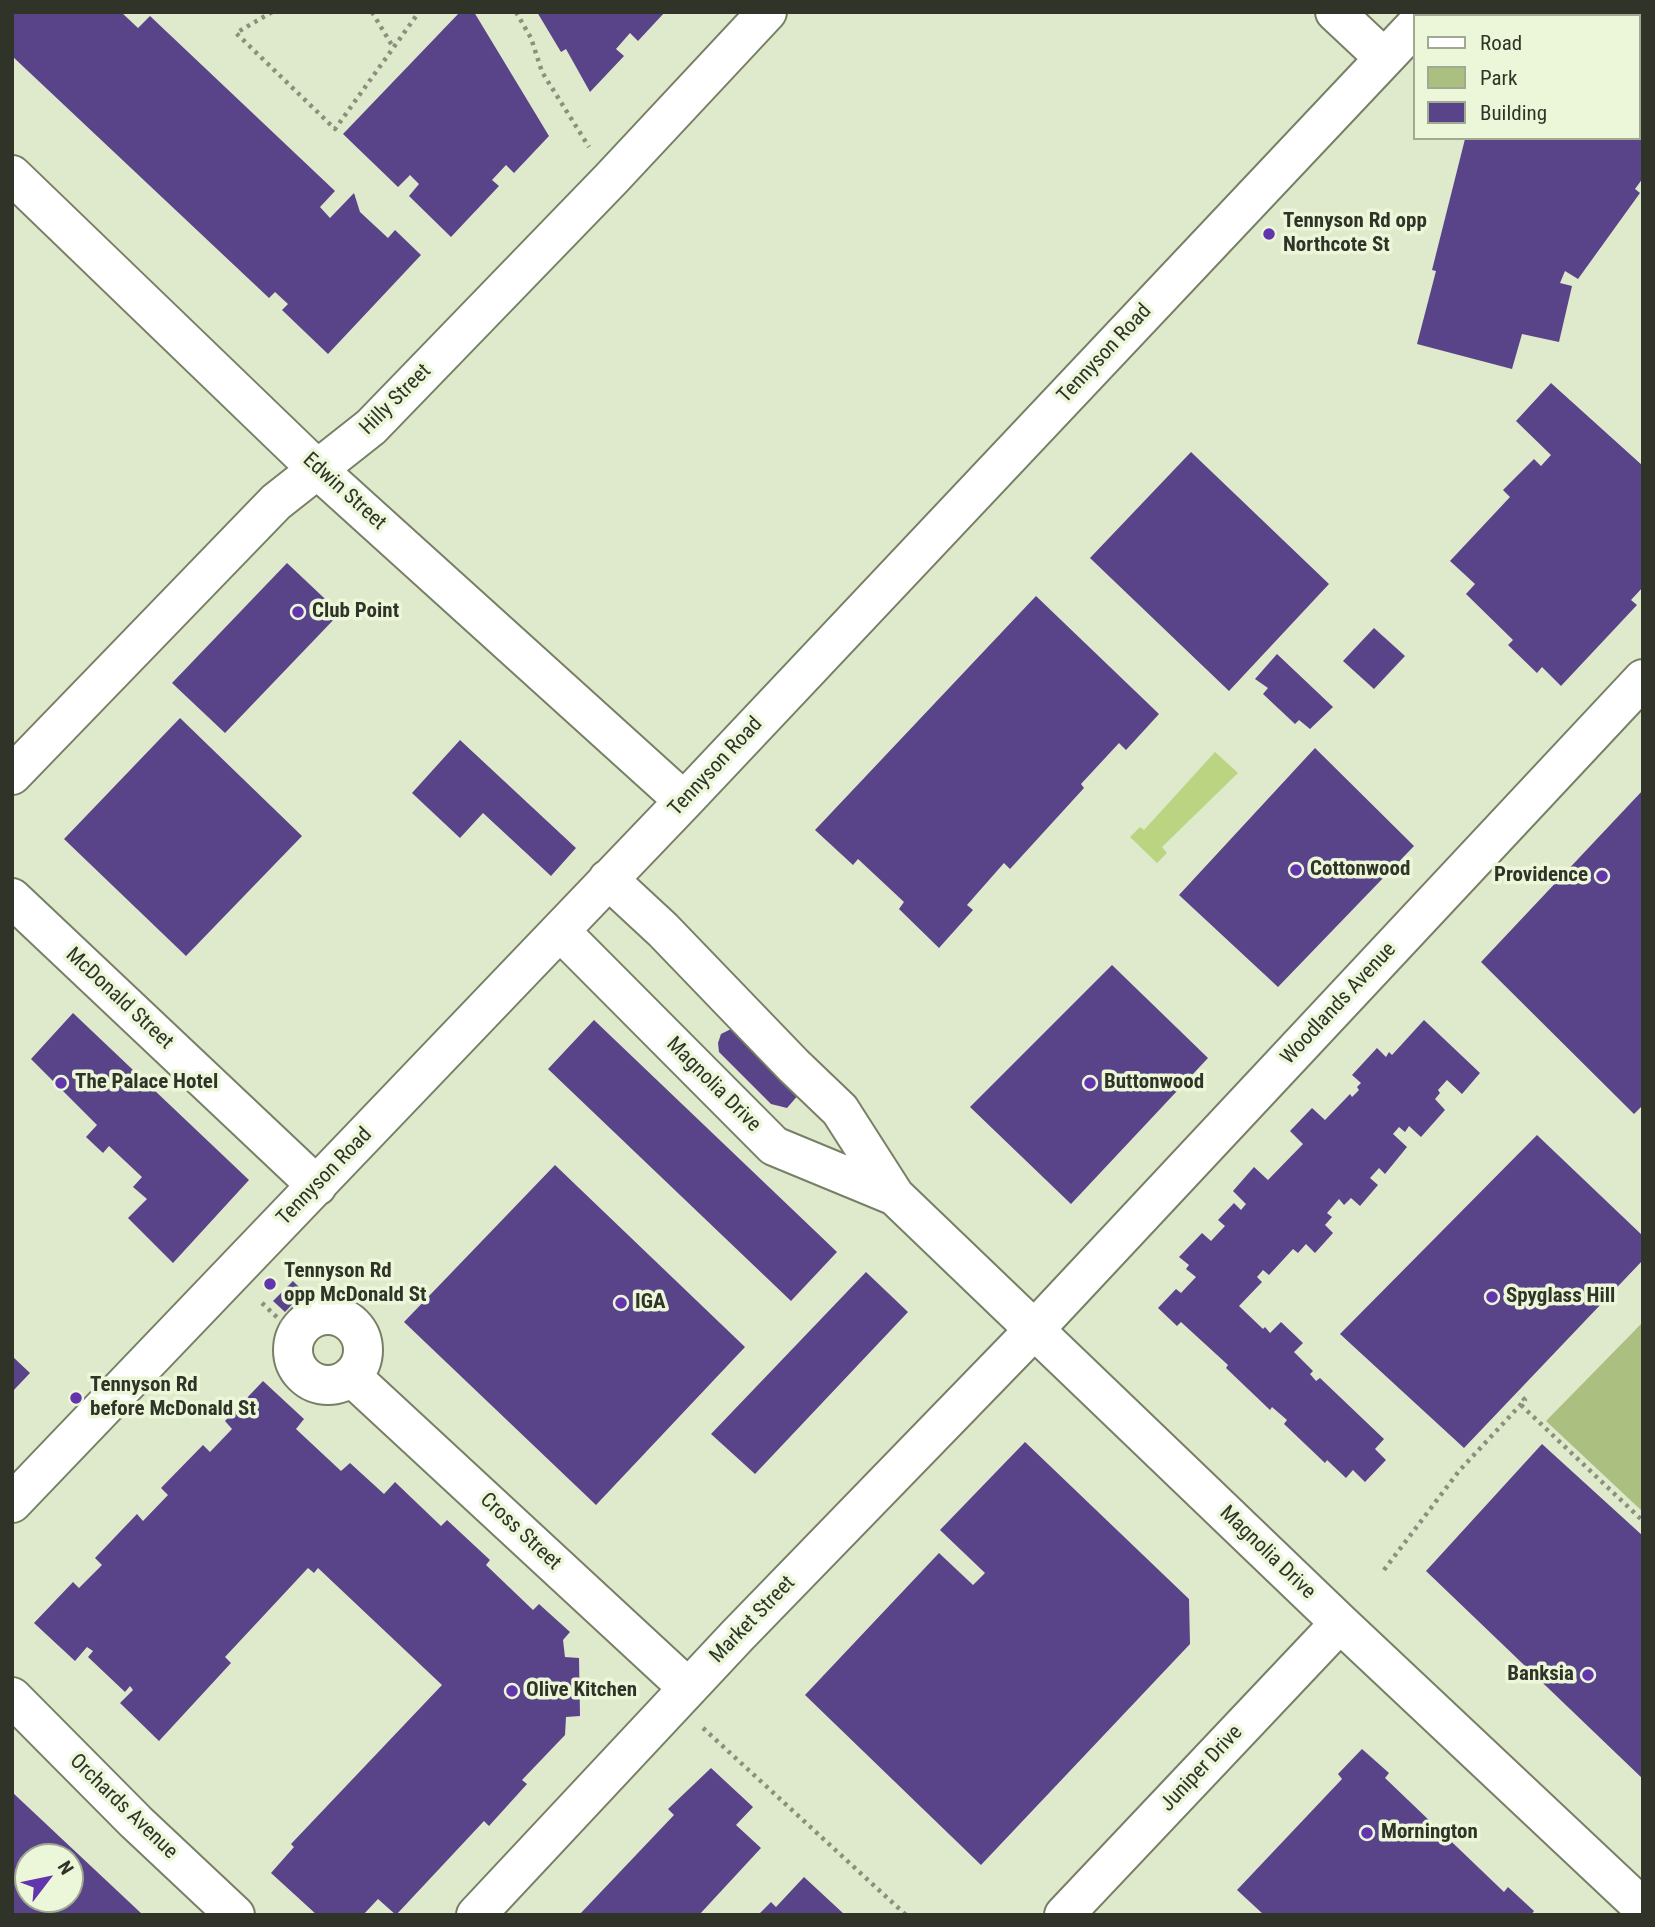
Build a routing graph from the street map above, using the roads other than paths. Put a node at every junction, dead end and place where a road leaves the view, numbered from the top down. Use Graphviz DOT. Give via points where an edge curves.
graph roads {
  1 [pos="767,12"];
  2 [pos="1335,12"];
  3 [pos="1414,27"];
  4 [pos="1384,58"];
  5 [pos="12,175"];
  6 [pos="317,469"];
  7 [pos="1643,679"];
  8 [pos="12,775"];
  9 [pos="684,801"];
  10 [pos="608,879"];
  11 [pos="12,898"];
  12 [pos="559,931"];
  13 [pos="317,1186"];
  14 [pos="895,1196"];
  15 [pos="304,1325"];
  16 [pos="1034,1330"];
  17 [pos="12,1503"];
  18 [pos="1340,1623"];
  19 [pos="682,1695"];
  20 [pos="12,1697"];
  21 [pos="1642,1912"];
  22 [pos="235,1915"];
  23 [pos="476,1915"];
  24 [pos="1064,1915"];
  1 -- 6 [label="street, Hilly Street" via="371,426"];
  2 -- 4 [label="street"];
  3 -- 4 [label="street, Tennyson Road"];
  4 -- 9 [label="street, Tennyson Road"];
  5 -- 6 [label="street, Edwin Street"];
  6 -- 8 [label="street, Hilly Street" via="276,502"];
  6 -- 9 [label="street, Edwin Street"];
  7 -- 16 [label="street, Woodlands Avenue"];
  9 -- 10 [label="street, Tennyson Road"];
  10 -- 12 [label="street, Tennyson Road"];
  10 -- 14 [label="street, Magnolia Drive" via="841,1110"];
  11 -- 13 [label="street, McDonald Street"];
  12 -- 13 [label="street, Tennyson Road"];
  12 -- 14 [label="street, Magnolia Drive" via="774,1146"];
  13 -- 17 [label="street, Tennyson Road"];
  14 -- 16 [label="street, Magnolia Drive"];
  15 -- 19 [label="street, Cross Street" via="331,1315 351,1324 359,1333 362,1356 351,1376"];
  16 -- 18 [label="street, Magnolia Drive"];
  16 -- 19 [label="street, Market Street"];
  18 -- 21 [label="street, Magnolia Drive"];
  18 -- 24 [label="street, Juniper Drive"];
  19 -- 23 [label="street, Market Street"];
  20 -- 22 [label="street, Orchards Avenue"];
}
